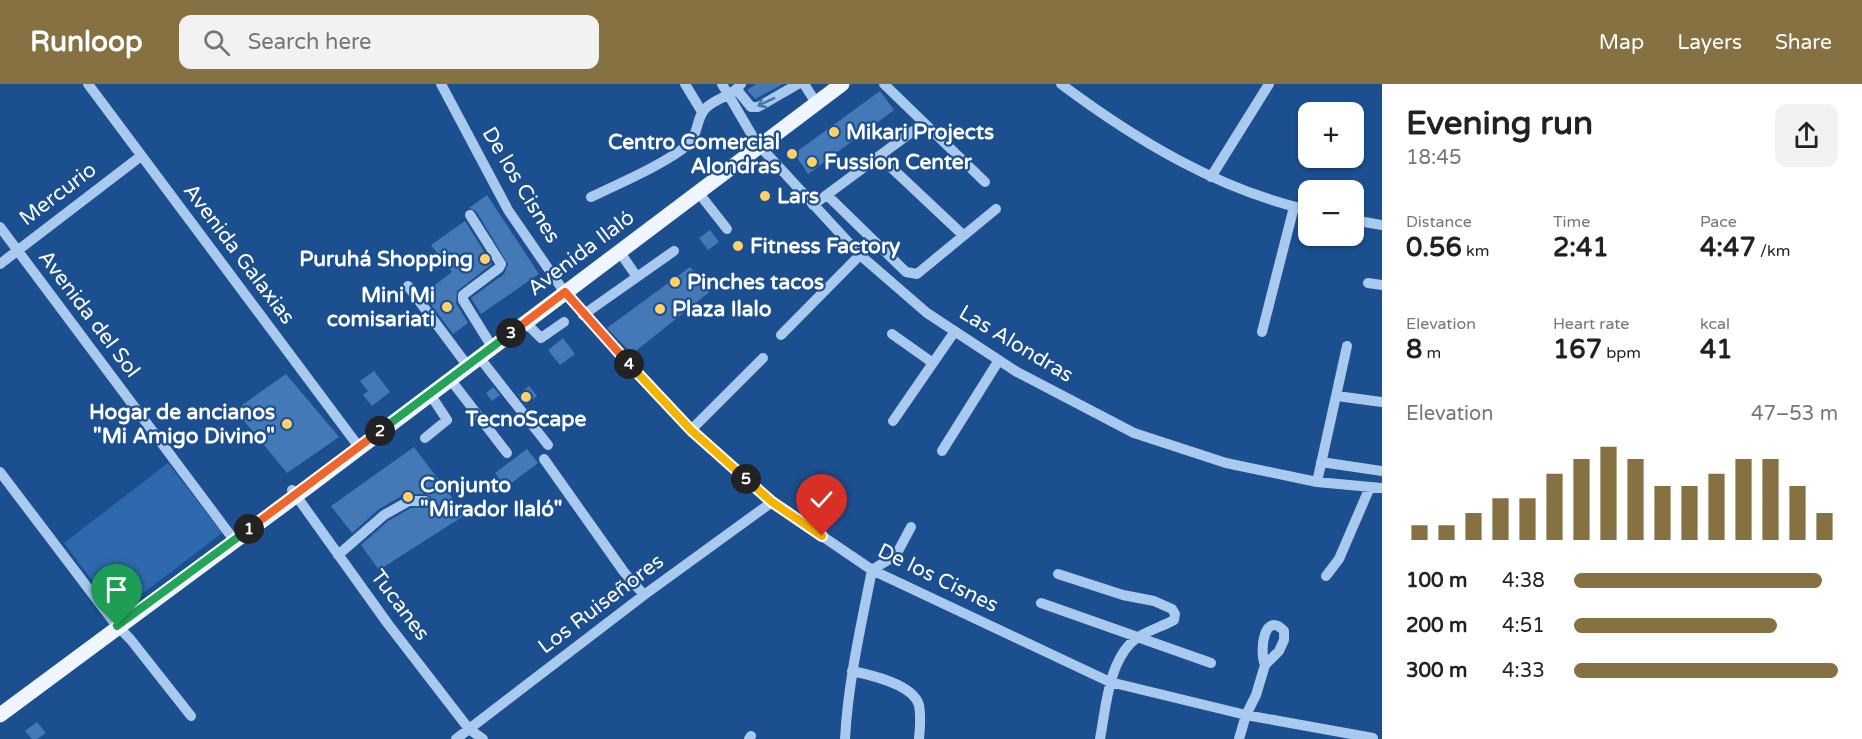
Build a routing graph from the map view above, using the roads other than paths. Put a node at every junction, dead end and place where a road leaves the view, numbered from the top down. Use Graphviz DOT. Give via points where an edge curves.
graph roads {
  1 [pos="88,84"];
  2 [pos="441,84"];
  3 [pos="685,84"];
  4 [pos="722,84"];
  5 [pos="798,84"];
  6 [pos="804,84"];
  7 [pos="832,84"];
  8 [pos="842,84"];
  9 [pos="884,84"];
  10 [pos="1062,84"];
  11 [pos="1269,84"];
  12 [pos="736,90"];
  13 [pos="813,98"];
  14 [pos="702,112"];
  15 [pos="913,131"];
  16 [pos="758,145"];
  17 [pos="141,156"];
  18 [pos="879,156"];
  19 [pos="1211,177"];
  20 [pos="985,182"];
  21 [pos="698,192"];
  22 [pos="827,195"];
  23 [pos="591,198"];
  24 [pos="813,205"];
  25 [pos="1294,207"];
  26 [pos="1298,208"];
  27 [pos="996,209"];
  28 [pos="470,215"];
  29 [pos="1364,222"];
  30 [pos="1382,225"];
  31 [pos="0,227"];
  32 [pos="727,229"];
  33 [pos="963,235"];
  34 [pos="17,250"];
  35 [pos="674,250"];
  36 [pos="619,251"];
  37 [pos="860,255"];
  38 [pos="0,264"];
  39 [pos="637,277"];
  40 [pos="1368,283"];
  41 [pos="1382,285"];
  42 [pos="408,286"];
  43 [pos="563,290"];
  44 [pos="583,315"];
  45 [pos="525,322"];
  46 [pos="564,322"];
  47 [pos="955,331"];
  48 [pos="1262,332"];
  49 [pos="892,334"];
  50 [pos="781,335"];
  51 [pos="489,342"];
  52 [pos="1347,346"];
  53 [pos="763,358"];
  54 [pos="471,359"];
  55 [pos="999,360"];
  56 [pos="933,363"];
  57 [pos="450,379"];
  58 [pos="430,394"];
  59 [pos="1337,396"];
  60 [pos="1382,402"];
  61 [pos="893,421"];
  62 [pos="691,430"];
  63 [pos="425,438"];
  64 [pos="357,445"];
  65 [pos="548,445"];
  66 [pos="942,451"];
  67 [pos="507,453"];
  68 [pos="543,459"];
  69 [pos="1321,462"];
  70 [pos="1382,471"];
  71 [pos="0,472"];
  72 [pos="1317,482"];
  73 [pos="1370,488"];
  74 [pos="1382,488"];
  75 [pos="293,492"];
  76 [pos="425,501"];
  77 [pos="772,502"];
  78 [pos="911,527"];
  79 [pos="232,538"];
  80 [pos="338,555"];
  81 [pos="872,570"];
  82 [pos="1058,574"];
  83 [pos="1326,576"];
  84 [pos="644,595"];
  85 [pos="1041,603"];
  86 [pos="116,624"];
  87 [pos="1139,636"];
  88 [pos="1211,663"];
  89 [pos="1265,665"];
  90 [pos="852,671"];
  91 [pos="1110,682"];
  92 [pos="0,705"];
  93 [pos="0,715"];
  94 [pos="1246,715"];
  95 [pos="191,716"];
  96 [pos="1382,728"];
  97 [pos="469,729"];
  98 [pos="1317,734"];
  99 [pos="1373,738"];
  100 [pos="456,739"];
  101 [pos="483,739"];
  102 [pos="844,739"];
  103 [pos="919,739"];
  104 [pos="1100,739"];
  105 [pos="1239,739"];
  1 -- 17 [label="street, Avenida Galaxias"];
  2 -- 43 [label="street, De los Cisnes" via="508,210"];
  3 -- 14 [label="street"];
  4 -- 12 [label="street, Las Alondras"];
  5 -- 12 [label="street, one-way" via="758,107 751,107"];
  6 -- 13 [label="street"];
  7 -- 13 [label="main road, Avenida Ilaló"];
  8 -- 16 [label="main road, Avenida Ilaló"];
  9 -- 20 [label="street"];
  10 -- 19 [label="street" via="1162,152"];
  11 -- 19 [label="street"];
  12 -- 14 [label="street"];
  12 -- 16 [label="street, Las Alondras"];
  13 -- 16 [label="main road, Avenida Ilaló"];
  14 -- 23 [label="street" via="689,143"];
  15 -- 18 [label="street"];
  16 -- 21 [label="main road, Avenida Ilaló"];
  16 -- 24 [label="street, Las Alondras"];
  16 -- 43 [label="main road, Avenida Ilaló"];
  17 -- 34 [label="street, Mercurio"];
  17 -- 64 [label="street, Avenida Galaxias"];
  18 -- 22 [label="street"];
  18 -- 33 [label="street"];
  19 -- 25 [label="street"];
  21 -- 32 [label="street"];
  21 -- 36 [label="main road, Avenida Ilaló"];
  22 -- 24 [label="street"];
  22 -- 33 [label="street" via="911,274"];
  24 -- 37 [label="street, Las Alondras"];
  25 -- 26 [label="street"];
  25 -- 48 [label="street"];
  27 -- 33 [label="street"];
  28 -- 51 [label="street" via="501,264 463,295"];
  29 -- 30 [label="street"];
  31 -- 34 [label="street, Avenida del Sol"];
  34 -- 38 [label="street, Mercurio"];
  34 -- 79 [label="street, Avenida del Sol"];
  35 -- 39 [label="street"];
  36 -- 39 [label="street"];
  36 -- 43 [label="main road, Avenida Ilaló"];
  37 -- 47 [label="street, Las Alondras" via="927,313"];
  37 -- 50 [label="street"];
  39 -- 44 [label="street"];
  40 -- 41 [label="street"];
  42 -- 54 [label="street"];
  43 -- 44 [label="street, De los Cisnes"];
  43 -- 45 [label="main road, Avenida Ilaló"];
  43 -- 51 [label="main road, Avenida Ilaló"];
  44 -- 62 [label="street, De los Cisnes"];
  45 -- 46 [label="street" via="541,339"];
  45 -- 54 [label="main road, Avenida Ilaló"];
  47 -- 55 [label="street, Las Alondras"];
  47 -- 56 [label="street"];
  49 -- 56 [label="street"];
  51 -- 54 [label="main road, Avenida Ilaló"];
  52 -- 59 [label="street"];
  53 -- 62 [label="street"];
  54 -- 57 [label="main road, Avenida Ilaló"];
  54 -- 64 [label="main road, Avenida Ilaló"];
  54 -- 65 [label="street"];
  55 -- 66 [label="street"];
  55 -- 72 [label="street, Las Alondras" via="1134,433 1226,463"];
  56 -- 61 [label="street"];
  57 -- 58 [label="main road, Avenida Ilaló"];
  57 -- 67 [label="street"];
  58 -- 63 [label="street" via="447,420"];
  58 -- 64 [label="main road, Avenida Ilaló"];
  59 -- 60 [label="street"];
  59 -- 69 [label="street"];
  62 -- 77 [label="street, De los Cisnes"];
  64 -- 75 [label="main road, Avenida Ilaló"];
  68 -- 84 [label="street"];
  69 -- 70 [label="street"];
  69 -- 72 [label="street"];
  71 -- 86 [label="street"];
  72 -- 73 [label="street, Las Alondras"];
  73 -- 74 [label="street, Las Alondras"];
  73 -- 83 [label="street" via="1339,559"];
  75 -- 79 [label="main road, Avenida Ilaló"];
  75 -- 80 [label="street, Tucanes"];
  76 -- 80 [label="street" via="409,501 384,515"];
  77 -- 81 [label="street, De los Cisnes"];
  77 -- 84 [label="street, Los Ruiseñores"];
  78 -- 81 [label="street" via="896,555"];
  79 -- 86 [label="main road, Avenida Ilaló"];
  80 -- 97 [label="street, Tucanes"];
  81 -- 90 [label="street"];
  81 -- 91 [label="street, De los Cisnes"];
  82 -- 87 [label="street" via="1172,609 1174,620"];
  84 -- 97 [label="street, Los Ruiseñores"];
  85 -- 87 [label="street"];
  86 -- 92 [label="main road, Avenida Ilaló"];
  86 -- 93 [label="main road, Avenida Ilaló"];
  86 -- 95 [label="street"];
  87 -- 88 [label="street"];
  87 -- 91 [label="street" via="1129,644"];
  89 -- 94 [label="street"];
  90 -- 102 [label="street"];
  90 -- 103 [label="street" via="877,676 909,692 919,704"];
  91 -- 94 [label="street, De los Cisnes"];
  91 -- 104 [label="street"];
  94 -- 98 [label="street, De los Cisnes"];
  94 -- 105 [label="street"];
  96 -- 99 [label="street"];
  97 -- 100 [label="street, Los Ruiseñores"];
  97 -- 101 [label="street, Tucanes"];
  98 -- 99 [label="street, De los Cisnes"];
}
